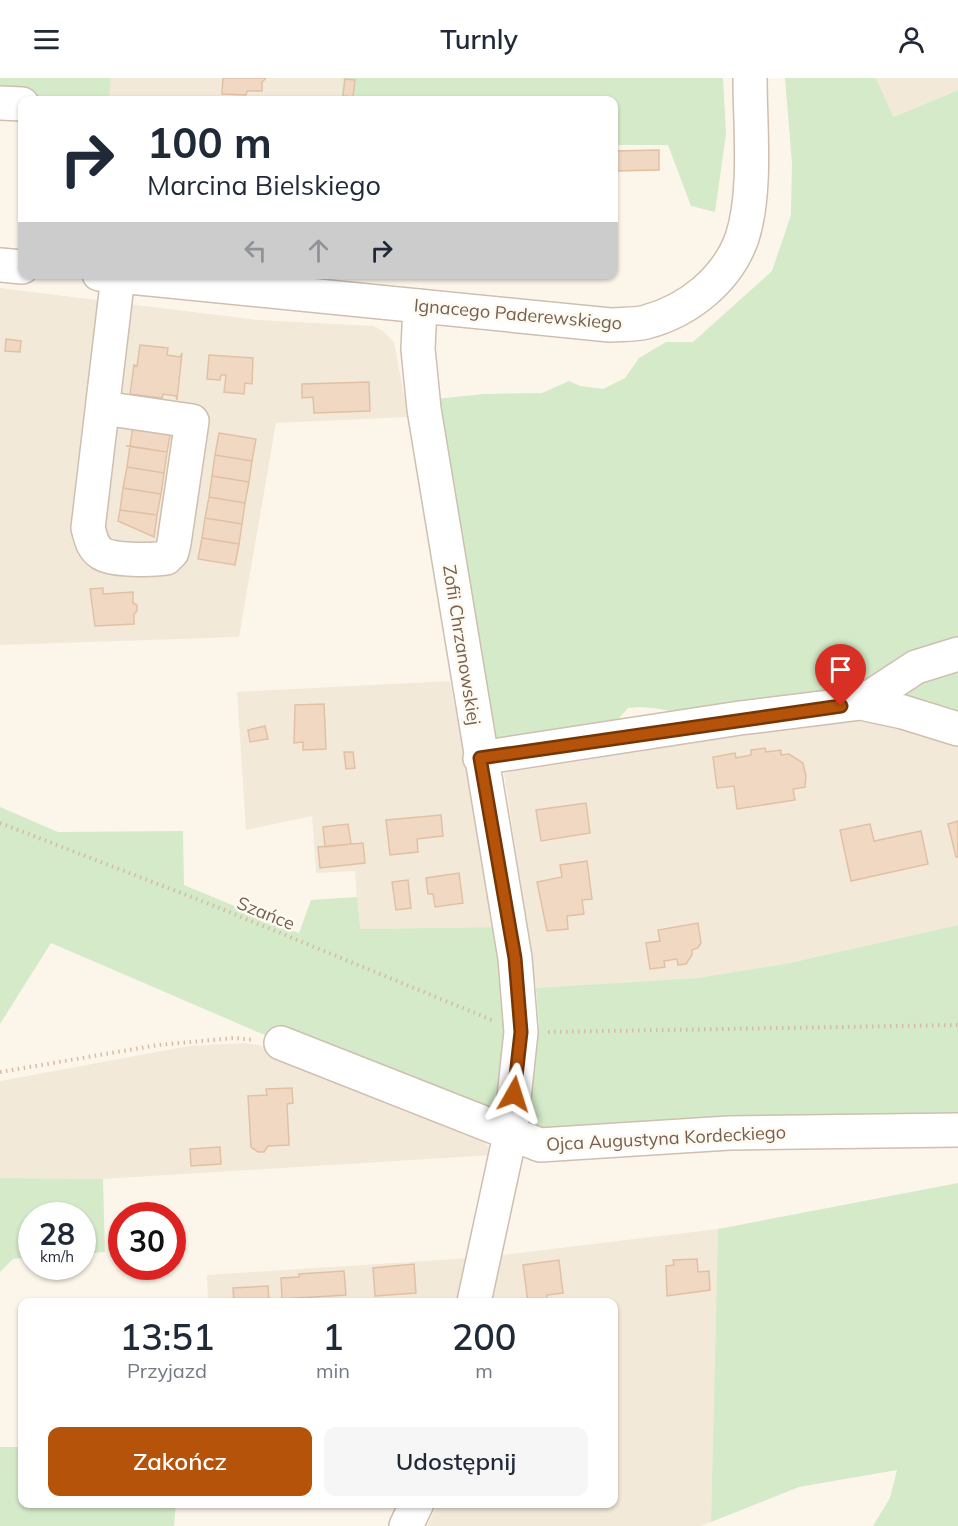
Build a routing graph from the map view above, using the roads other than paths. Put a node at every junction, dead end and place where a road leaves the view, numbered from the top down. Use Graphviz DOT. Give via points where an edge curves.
graph roads {
  1 [pos="750,78"];
  2 [pos="0,103"];
  3 [pos="18,104"];
  4 [pos="0,265"];
  5 [pos="18,267"];
  6 [pos="109,279"];
  7 [pos="149,279"];
  8 [pos="420,306"];
  9 [pos="103,408"];
  10 [pos="958,654"];
  11 [pos="861,703"];
  12 [pos="958,729"];
  13 [pos="480,758"];
  14 [pos="281,1043"];
  15 [pos="958,1130"];
  16 [pos="510,1135"];
  17 [pos="475,1298"];
  18 [pos="415,1508"];
  19 [pos="406,1526"];
  1 -- 8 [label="street, Ignacego Paderewskiego" via="747,212 741,239 707,291 669,315 644,323 610,325"];
  2 -- 3 [label="street"];
  4 -- 5 [label="street"];
  6 -- 9 [label="street"];
  7 -- 8 [label="street, Ignacego Paderewskiego"];
  8 -- 13 [label="street, Zofii Chrzanowskiej" via="418,348 424,409"];
  9 -- 9 [label="street" via="88,528 92,544 102,555 112,557 166,558 174,543 192,421"];
  10 -- 11 [label="street" via="916,667"];
  11 -- 12 [label="street"];
  11 -- 13 [label="street"];
  13 -- 16 [label="street, Zofii Chrzanowskiej" via="515,958 521,1032"];
  14 -- 16 [label="street, Ojca Augustyna Kordeckiego"];
  15 -- 16 [label="street, Ojca Augustyna Kordeckiego" via="729,1133 558,1146 540,1145"];
  16 -- 17 [label="street, Zofii Chrzanowskiej"];
  18 -- 19 [label="street"];
}
